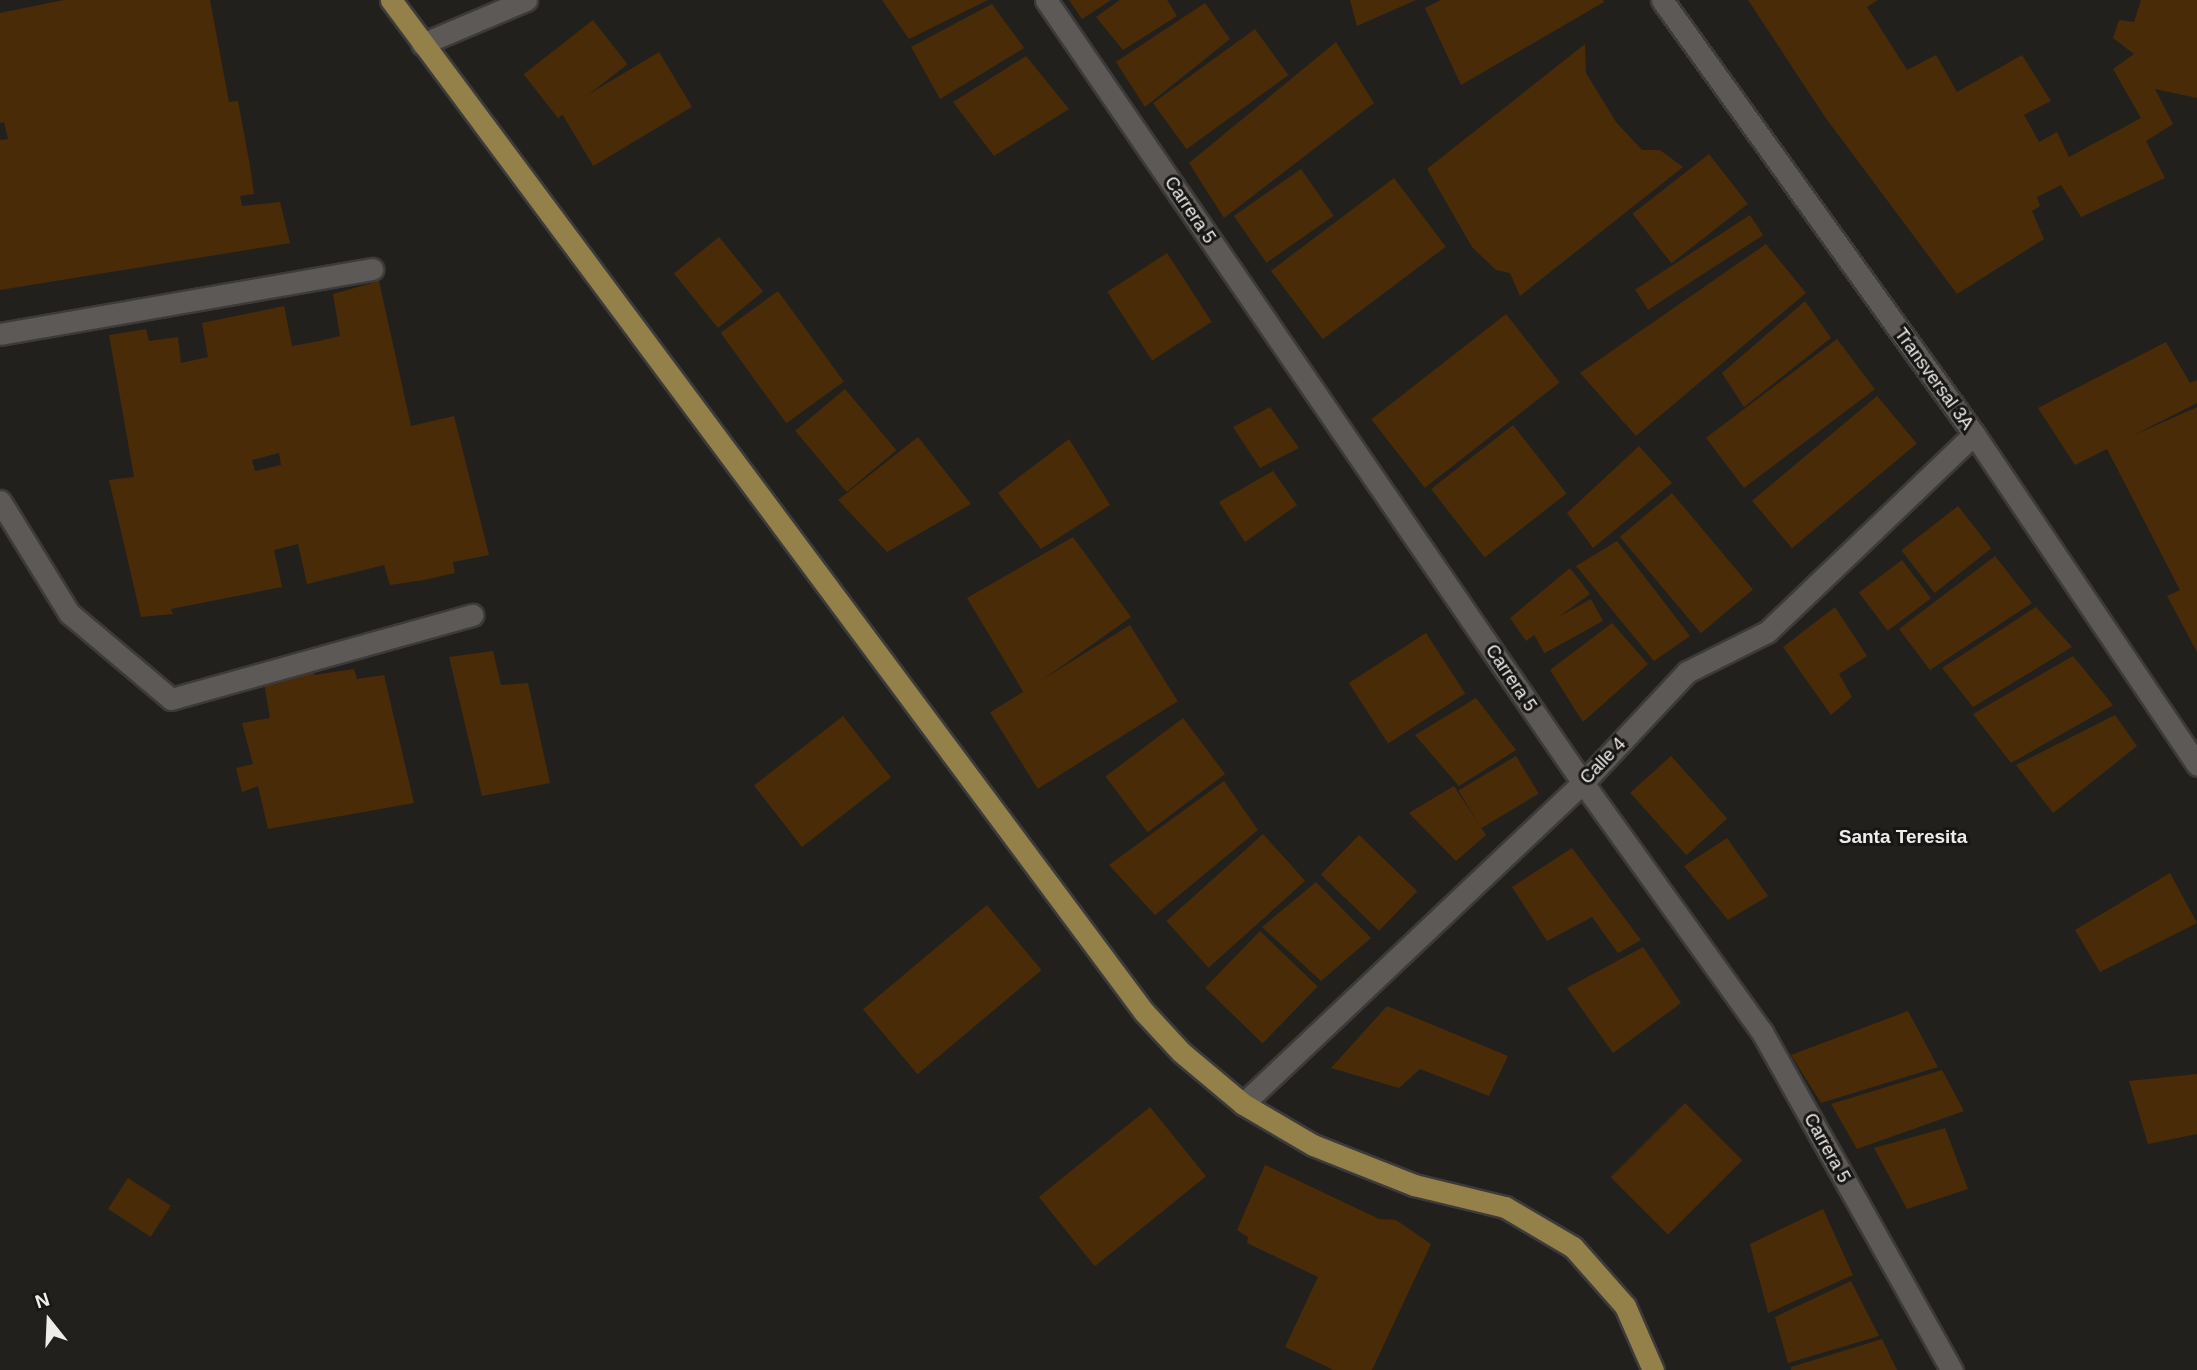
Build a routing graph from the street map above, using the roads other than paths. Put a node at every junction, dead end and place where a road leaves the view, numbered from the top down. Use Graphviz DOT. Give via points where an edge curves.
graph roads {
  1 [pos="391,0"];
  2 [pos="526,0"];
  3 [pos="1046,0"];
  4 [pos="1662,0"];
  5 [pos="422,44"];
  6 [pos="372,269"];
  7 [pos="0,334"];
  8 [pos="1974,434"];
  9 [pos="0,500"];
  10 [pos="472,615"];
  11 [pos="2197,765"];
  12 [pos="1583,783"];
  13 [pos="1243,1104"];
  14 [pos="1653,1370"];
  15 [pos="1952,1370"];
  1 -- 5 [label="main road"];
  2 -- 5 [label="street"];
  3 -- 12 [label="street, Carrera 5"];
  4 -- 8 [label="street, Transversal 3A"];
  5 -- 13 [label="main road" via="1144,1012 1181,1052"];
  6 -- 7 [label="street"];
  8 -- 11 [label="street, Transversal 3A"];
  8 -- 12 [label="street, Calle 4" via="1767,632 1687,672"];
  9 -- 10 [label="street" via="69,613 171,699"];
  12 -- 13 [label="street, Calle 4"];
  12 -- 15 [label="street, Carrera 5" via="1762,1032"];
  13 -- 14 [label="main road" via="1313,1145 1363,1167 1504,1207 1540,1224 1601,1275 1625,1306"];
}
